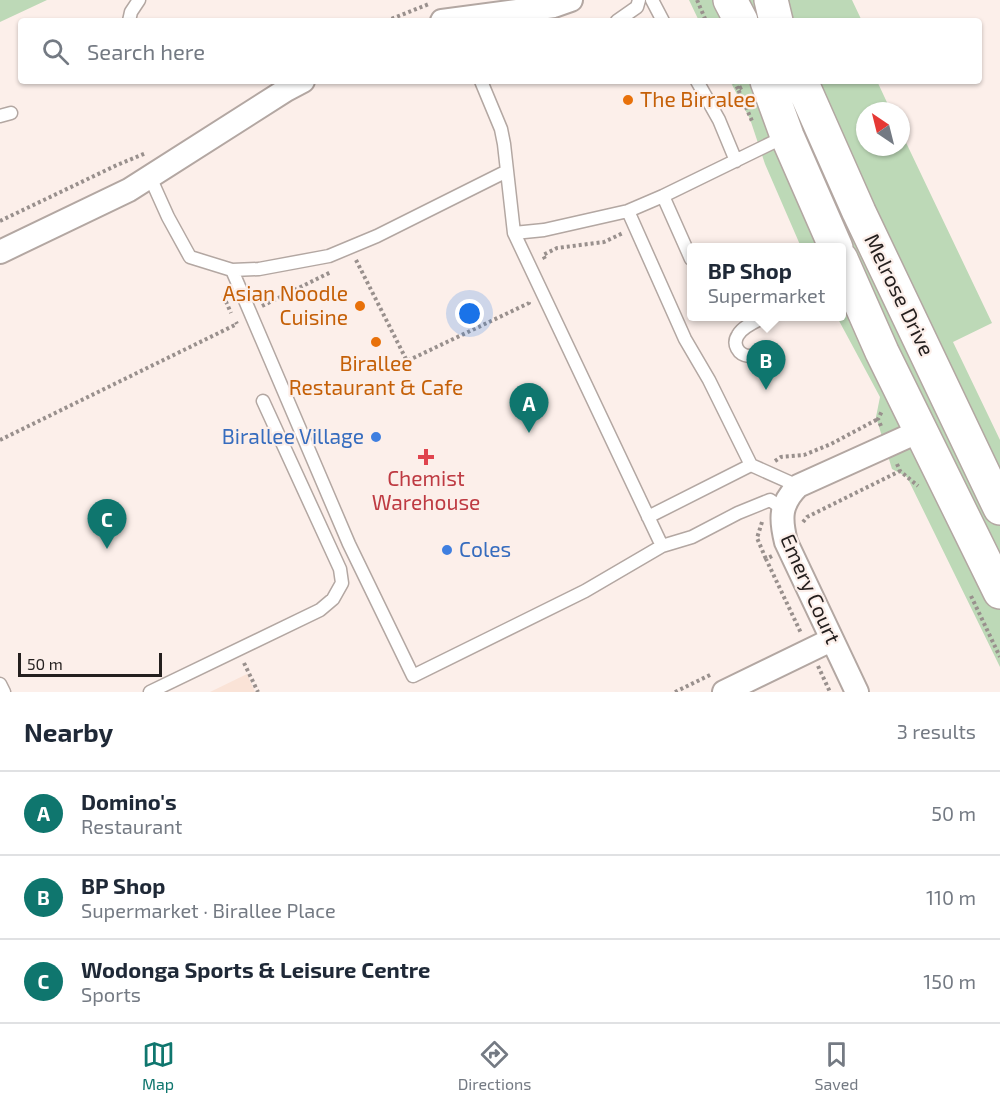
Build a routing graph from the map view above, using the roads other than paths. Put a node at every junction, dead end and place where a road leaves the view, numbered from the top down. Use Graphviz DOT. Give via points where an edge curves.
graph roads {
  1 [pos="139,0"];
  2 [pos="571,0"];
  3 [pos="639,0"];
  4 [pos="652,0"];
  5 [pos="730,0"];
  6 [pos="771,0"];
  7 [pos="448,16"];
  8 [pos="130,18"];
  9 [pos="621,18"];
  10 [pos="661,18"];
  11 [pos="739,18"];
  12 [pos="775,18"];
  13 [pos="298,84"];
  14 [pos="482,84"];
  15 [pos="699,84"];
  16 [pos="802,84"];
  17 [pos="752,85"];
  18 [pos="787,136"];
  19 [pos="736,161"];
  20 [pos="507,171"];
  21 [pos="150,177"];
  22 [pos="663,196"];
  23 [pos="628,211"];
  24 [pos="514,234"];
  25 [pos="834,243"];
  26 [pos="687,250"];
  27 [pos="0,252"];
  28 [pos="232,270"];
  29 [pos="846,270"];
  30 [pos="758,321"];
  31 [pos="768,351"];
  32 [pos="263,401"];
  33 [pos="955,413"];
  34 [pos="922,430"];
  35 [pos="751,465"];
  36 [pos="798,486"];
  37 [pos="783,508"];
  38 [pos="1000,508"];
  39 [pos="648,517"];
  40 [pos="662,546"];
  41 [pos="985,592"];
  42 [pos="831,640"];
  43 [pos="0,684"];
  44 [pos="4,692"];
  45 [pos="150,692"];
  46 [pos="724,692"];
  47 [pos="857,692"];
  1 -- 8 [label="lane"];
  2 -- 7 [label="street" via="554,6"];
  3 -- 9 [label="lane" via="637,7"];
  4 -- 10 [label="lane"];
  5 -- 11 [label="main road"];
  6 -- 12 [label="main road"];
  13 -- 21 [label="street"];
  14 -- 20 [label="lane" via="501,129"];
  15 -- 19 [label="lane"];
  16 -- 33 [label="main road, Melrose Drive"];
  17 -- 18 [label="main road, Melrose Drive"];
  18 -- 19 [label="lane"];
  18 -- 25 [label="main road, Melrose Drive"];
  19 -- 22 [label="lane"];
  20 -- 24 [label="lane"];
  20 -- 28 [label="lane" via="329,256"];
  21 -- 27 [label="street"];
  21 -- 28 [label="lane" via="190,257"];
  22 -- 23 [label="lane"];
  22 -- 26 [label="lane"];
  23 -- 24 [label="lane"];
  23 -- 35 [label="lane" via="685,339"];
  24 -- 39 [label="lane"];
  28 -- 40 [label="lane" via="349,544 413,676 585,591"];
  29 -- 34 [label="main road, Melrose Drive"];
  30 -- 31 [label="lane" via="739,333 736,348 742,355 752,356"];
  32 -- 45 [label="lane" via="339,569 342,584 320,610"];
  33 -- 34 [label="main road"];
  33 -- 38 [label="main road, Melrose Drive"];
  34 -- 36 [label="street"];
  34 -- 41 [label="main road, Melrose Drive"];
  35 -- 36 [label="lane"];
  35 -- 39 [label="lane"];
  36 -- 37 [label="street, Emery Court"];
  37 -- 40 [label="lane" via="770,500 692,537"];
  37 -- 42 [label="street, Emery Court" via="786,542"];
  39 -- 40 [label="lane"];
  42 -- 46 [label="street"];
  42 -- 47 [label="street, Emery Court"];
  43 -- 44 [label="lane"];
}
